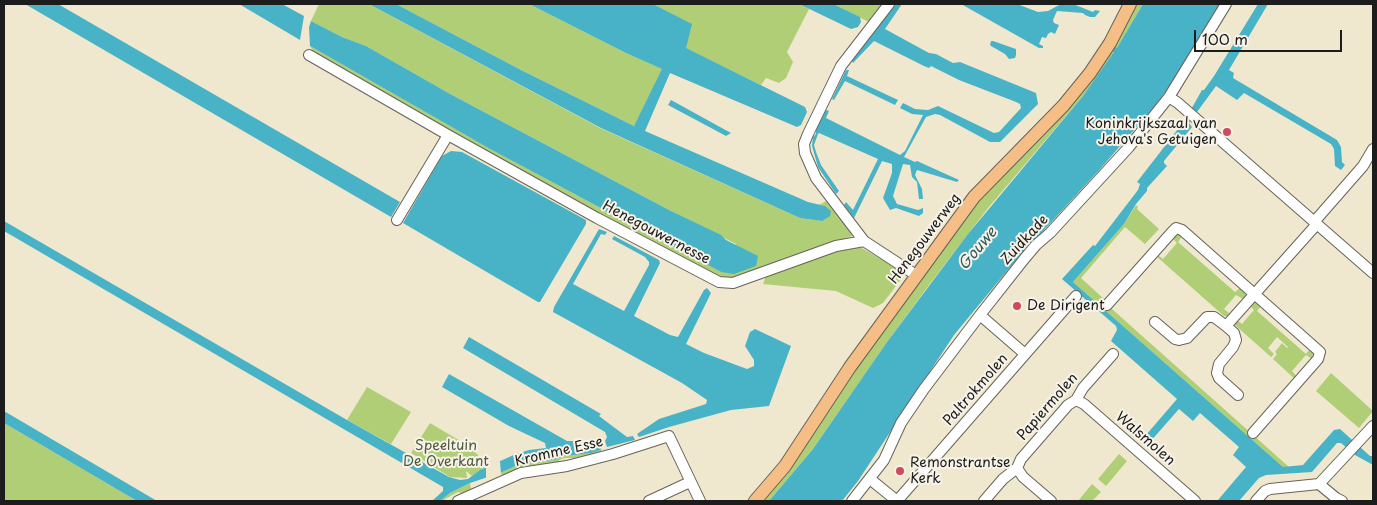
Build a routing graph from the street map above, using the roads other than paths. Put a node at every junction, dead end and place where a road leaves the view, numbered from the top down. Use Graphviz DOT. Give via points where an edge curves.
graph roads {
  1 [pos="889,4"];
  2 [pos="1130,4"];
  3 [pos="1226,4"];
  4 [pos="309,55"];
  5 [pos="1169,96"];
  6 [pos="448,134"];
  7 [pos="1373,149"];
  8 [pos="397,220"];
  9 [pos="1315,223"];
  10 [pos="864,241"];
  11 [pos="1373,273"];
  12 [pos="916,275"];
  13 [pos="1254,293"];
  14 [pos="1076,296"];
  15 [pos="1107,305"];
  16 [pos="980,315"];
  17 [pos="1155,322"];
  18 [pos="1226,326"];
  19 [pos="1025,354"];
  20 [pos="1113,354"];
  21 [pos="1238,395"];
  22 [pos="1076,400"];
  23 [pos="1373,426"];
  24 [pos="1253,433"];
  25 [pos="1017,468"];
  26 [pos="870,478"];
  27 [pos="690,482"];
  28 [pos="1319,484"];
  29 [pos="458,501"];
  30 [pos="649,501"];
  31 [pos="700,501"];
  32 [pos="755,501"];
  33 [pos="852,501"];
  34 [pos="897,501"];
  35 [pos="984,501"];
  36 [pos="1051,501"];
  37 [pos="1195,501"];
  38 [pos="1256,501"];
  39 [pos="1342,501"];
  1 -- 10 [label="street" via="841,66 804,144 816,178"];
  2 -- 12 [label="main road, Henegouwerweg" via="1110,43 1081,84 974,197"];
  3 -- 5 [label="street, Zuidkade"];
  4 -- 6 [label="street, Henegouwernesse"];
  5 -- 9 [label="street"];
  5 -- 16 [label="street, Zuidkade" via="1122,154 1036,245"];
  6 -- 8 [label="street"];
  6 -- 10 [label="street, Henegouwernesse" via="719,282 734,283 836,246"];
  7 -- 9 [label="street" via="1363,166"];
  9 -- 11 [label="street"];
  9 -- 13 [label="street"];
  10 -- 12 [label="street"];
  12 -- 32 [label="main road, Henegouwerweg" via="785,466"];
  13 -- 15 [label="street" via="1176,228"];
  13 -- 18 [label="street"];
  13 -- 24 [label="street" via="1320,352 1318,359"];
  14 -- 19 [label="street, Paltrokmolen"];
  16 -- 19 [label="street"];
  16 -- 26 [label="street, Zuidkade" via="901,423 884,460"];
  17 -- 18 [label="street" via="1179,340 1187,338 1207,317 1214,316"];
  18 -- 21 [label="street" via="1236,340 1219,364 1217,373"];
  19 -- 34 [label="street, Paltrokmolen"];
  20 -- 22 [label="street, Papiermolen"];
  22 -- 25 [label="street, Papiermolen" via="1021,459"];
  22 -- 37 [label="street, Walsmolen"];
  23 -- 28 [label="street"];
  25 -- 35 [label="street, Papiermolen"];
  25 -- 36 [label="street"];
  26 -- 33 [label="street, Zuidkade"];
  26 -- 34 [label="street, Paltrokmolen"];
  27 -- 29 [label="street, Kromme Esse" via="669,436 567,466 521,473"];
  27 -- 30 [label="street"];
  27 -- 31 [label="street"];
  28 -- 38 [label="street" via="1270,489"];
  28 -- 39 [label="street"];
}
